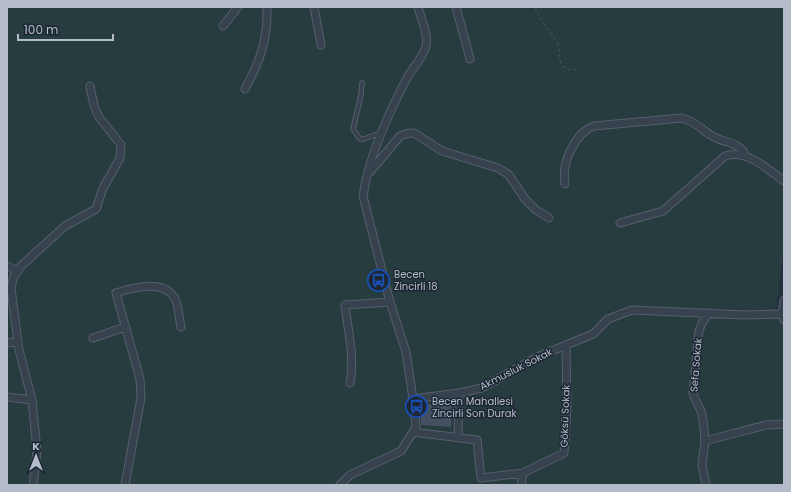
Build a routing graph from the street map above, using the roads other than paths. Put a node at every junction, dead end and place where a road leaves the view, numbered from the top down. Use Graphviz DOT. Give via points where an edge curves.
graph roads {
  1 [pos="238,7"];
  2 [pos="267,7"];
  3 [pos="314,7"];
  4 [pos="418,7"];
  5 [pos="456,7"];
  6 [pos="223,26"];
  7 [pos="320,45"];
  8 [pos="470,59"];
  9 [pos="362,83"];
  10 [pos="90,86"];
  11 [pos="245,89"];
  12 [pos="383,132"];
  13 [pos="746,156"];
  14 [pos="367,176"];
  15 [pos="784,181"];
  16 [pos="565,184"];
  17 [pos="548,218"];
  18 [pos="620,223"];
  19 [pos="7,266"];
  20 [pos="18,271"];
  21 [pos="784,300"];
  22 [pos="390,302"];
  23 [pos="709,314"];
  24 [pos="783,317"];
  25 [pos="125,327"];
  26 [pos="181,327"];
  27 [pos="93,338"];
  28 [pos="18,342"];
  29 [pos="7,343"];
  30 [pos="566,345"];
  31 [pos="350,383"];
  32 [pos="458,393"];
  33 [pos="7,397"];
  34 [pos="413,399"];
  35 [pos="32,400"];
  36 [pos="784,424"];
  37 [pos="413,432"];
  38 [pos="458,438"];
  39 [pos="705,441"];
  40 [pos="523,473"];
  41 [pos="33,485"];
  42 [pos="125,485"];
  43 [pos="340,485"];
  44 [pos="520,485"];
  45 [pos="706,485"];
  1 -- 6 [label="street"];
  2 -- 11 [label="street" via="266,39 258,65"];
  3 -- 7 [label="street"];
  4 -- 12 [label="street" via="426,37 426,49 408,77"];
  5 -- 8 [label="street"];
  9 -- 12 [label="lane" via="353,129 360,139"];
  10 -- 20 [label="street" via="99,117 121,145 120,158 103,188 96,209 65,226"];
  12 -- 14 [label="street"];
  13 -- 15 [label="street"];
  13 -- 16 [label="street" via="737,145 715,138 691,120 682,118 594,126 580,134 566,163"];
  13 -- 18 [label="street" via="732,153 725,156 663,211"];
  14 -- 17 [label="street" via="400,136 414,134 442,151 498,168 509,175 536,210"];
  14 -- 22 [label="street" via="363,196"];
  19 -- 20 [label="street"];
  20 -- 28 [label="street" via="11,288"];
  21 -- 24 [label="street"];
  22 -- 31 [label="street" via="345,305 352,350"];
  22 -- 34 [label="street" via="406,352"];
  23 -- 24 [label="street, Akmusluk Sokak"];
  23 -- 30 [label="street, Akmusluk Sokak" via="632,310 608,319 594,334"];
  23 -- 39 [label="street, Sefa Sokak" via="699,331 693,393 704,425"];
  25 -- 26 [label="street" via="116,293 152,287 165,290 175,298"];
  25 -- 27 [label="street"];
  25 -- 42 [label="street" via="140,379 141,398"];
  28 -- 29 [label="street"];
  28 -- 35 [label="street"];
  30 -- 32 [label="street, Akmusluk Sokak" via="537,357 482,388"];
  30 -- 40 [label="street, Göksü Sokak" via="567,408 564,452"];
  32 -- 34 [label="street, Akmusluk Sokak"];
  32 -- 38 [label="street"];
  33 -- 35 [label="street"];
  34 -- 37 [label="street" via="416,427"];
  35 -- 41 [label="street" via="38,451"];
  36 -- 39 [label="street" via="766,425"];
  37 -- 38 [label="street"];
  37 -- 43 [label="street" via="401,451 350,475"];
  38 -- 40 [label="street" via="477,440 481,478"];
  39 -- 45 [label="street, Sefa Sokak" via="702,465"];
  40 -- 44 [label="street"];
}
